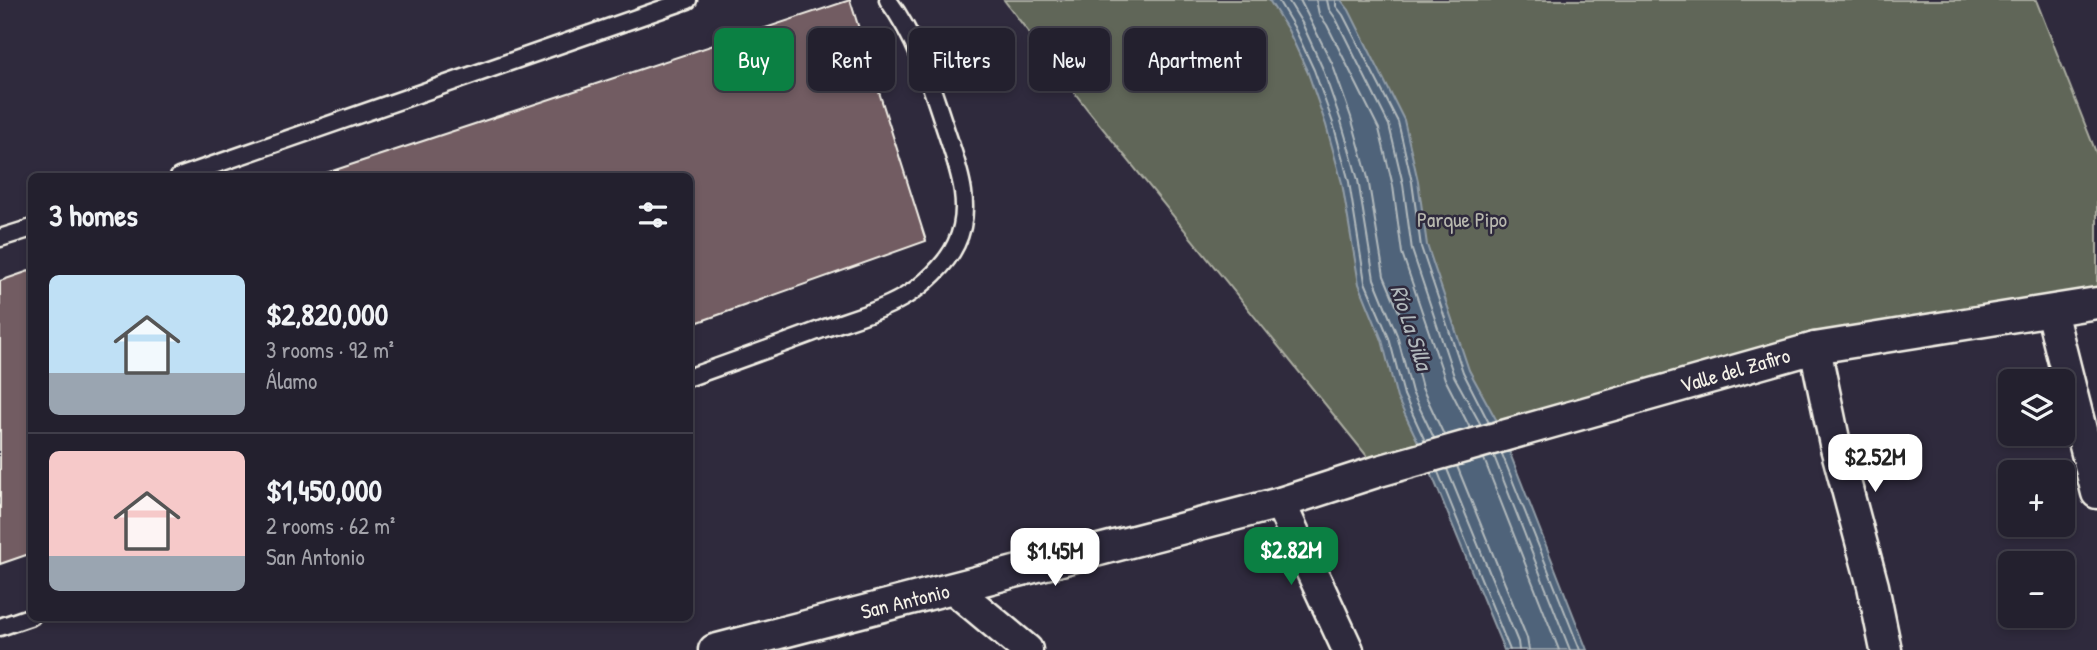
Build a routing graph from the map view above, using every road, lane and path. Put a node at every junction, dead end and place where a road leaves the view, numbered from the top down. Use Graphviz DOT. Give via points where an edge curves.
graph roads {
  1 [pos="688,0"];
  2 [pos="888,0"];
  3 [pos="191,173"];
  4 [pos="28,229"];
  5 [pos="0,238"];
  6 [pos="2097,303"];
  7 [pos="2051,311"];
  8 [pos="1815,348"];
  9 [pos="693,376"];
  10 [pos="1379,471"];
  11 [pos="2097,493"];
  12 [pos="1280,503"];
  13 [pos="954,589"];
  14 [pos="28,617"];
  15 [pos="0,627"];
  16 [pos="714,650"];
  17 [pos="1027,650"];
  18 [pos="1348,650"];
  19 [pos="1886,650"];
  1 -- 3 [label="lane"];
  2 -- 9 [label="lane" via="918,51 962,178 964,203 957,243 948,259 904,297"];
  4 -- 5 [label="lane"];
  6 -- 7 [label="street, Valle del Zafiro"];
  7 -- 8 [label="street, Valle del Zafiro"];
  7 -- 11 [label="street"];
  8 -- 10 [label="street, Valle del Zafiro"];
  8 -- 19 [label="street"];
  10 -- 12 [label="street, San Antonio"];
  12 -- 13 [label="street, San Antonio"];
  12 -- 18 [label="street"];
  13 -- 16 [label="street, San Antonio"];
  13 -- 17 [label="street"];
  14 -- 15 [label="lane"];
}
